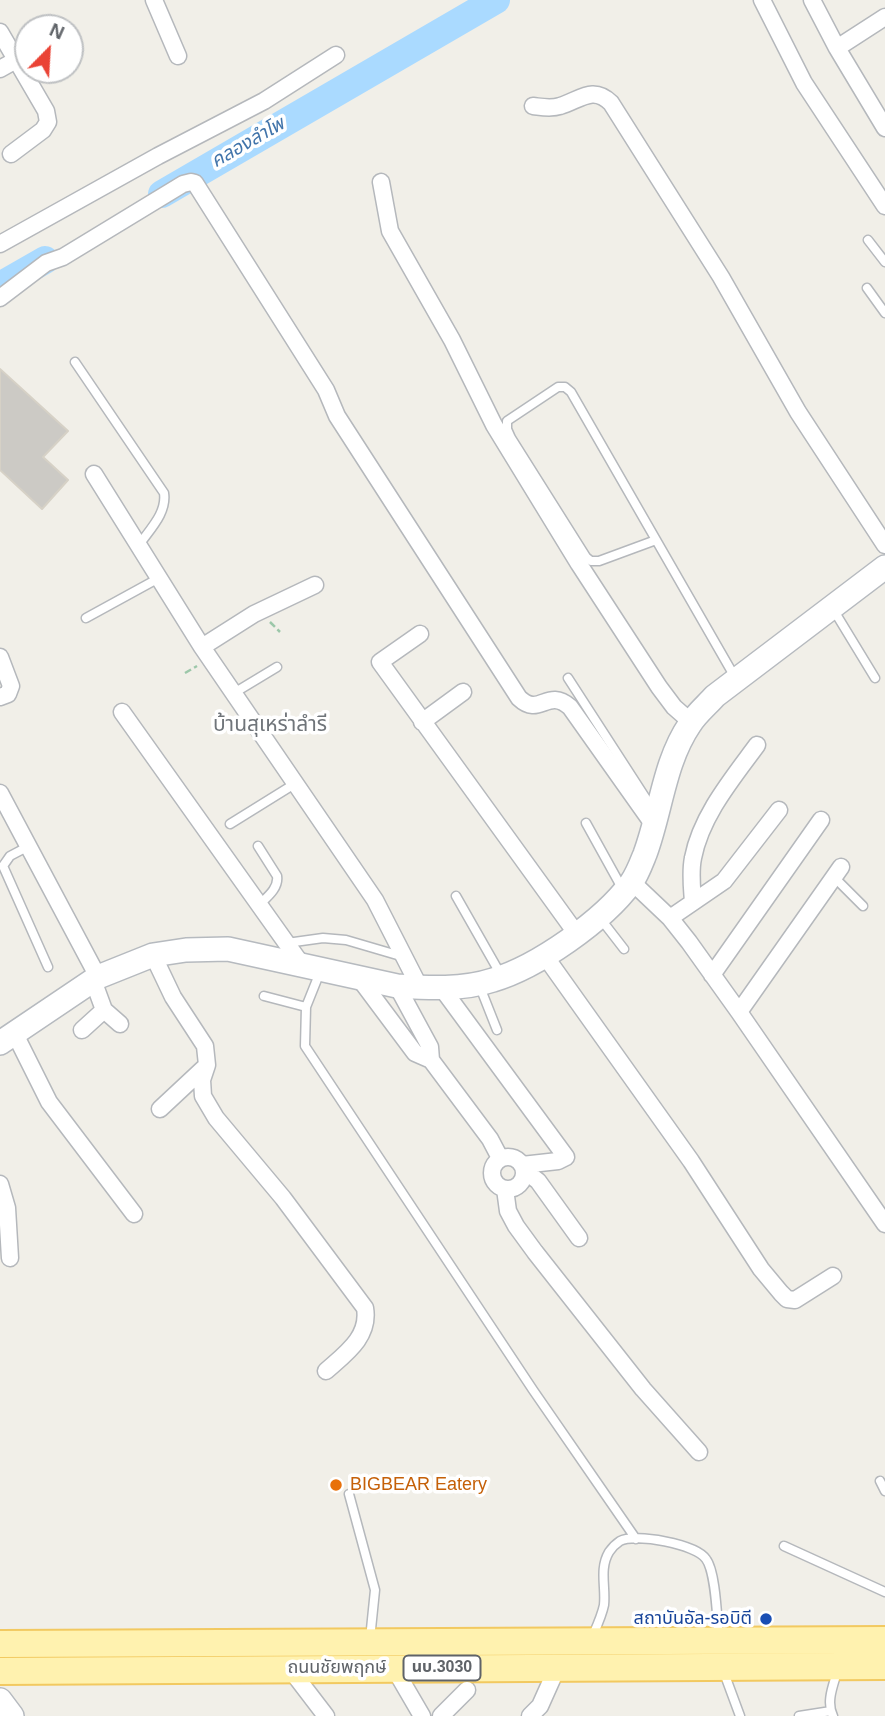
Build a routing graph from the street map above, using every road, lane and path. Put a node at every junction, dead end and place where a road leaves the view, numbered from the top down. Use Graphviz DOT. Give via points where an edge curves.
graph roads {
  1 [pos="154,0"];
  2 [pos="762,0"];
  3 [pos="812,0"];
  4 [pos="885,17"];
  5 [pos="0,32"];
  6 [pos="837,48"];
  7 [pos="336,55"];
  8 [pos="14,56"];
  9 [pos="178,56"];
  10 [pos="30,84"];
  11 [pos="533,106"];
  12 [pos="883,120"];
  13 [pos="11,154"];
  14 [pos="381,182"];
  15 [pos="885,206"];
  16 [pos="869,240"];
  17 [pos="0,244"];
  18 [pos="885,262"];
  19 [pos="867,288"];
  20 [pos="1,294"];
  21 [pos="885,313"];
  22 [pos="75,362"];
  23 [pos="94,474"];
  24 [pos="656,540"];
  25 [pos="139,545"];
  26 [pos="885,545"];
  27 [pos="885,567"];
  28 [pos="159,578"];
  29 [pos="315,585"];
  30 [pos="832,607"];
  31 [pos="86,618"];
  32 [pos="420,634"];
  33 [pos="202,647"];
  34 [pos="0,657"];
  35 [pos="278,667"];
  36 [pos="568,678"];
  37 [pos="875,678"];
  38 [pos="737,680"];
  39 [pos="463,692"];
  40 [pos="234,693"];
  41 [pos="0,697"];
  42 [pos="121,712"];
  43 [pos="422,722"];
  44 [pos="691,722"];
  45 [pos="757,745"];
  46 [pos="296,783"];
  47 [pos="0,793"];
  48 [pos="779,810"];
  49 [pos="821,820"];
  50 [pos="656,822"];
  51 [pos="586,823"];
  52 [pos="230,824"];
  53 [pos="29,846"];
  54 [pos="258,846"];
  55 [pos="837,872"];
  56 [pos="628,886"];
  57 [pos="456,896"];
  58 [pos="693,902"];
  59 [pos="260,905"];
  60 [pos="863,906"];
  61 [pos="598,915"];
  62 [pos="670,918"];
  63 [pos="576,933"];
  64 [pos="287,943"];
  65 [pos="624,949"];
  66 [pos="153,956"];
  67 [pos="545,956"];
  68 [pos="406,957"];
  69 [pos="48,967"];
  70 [pos="312,967"];
  71 [pos="712,975"];
  72 [pos="502,977"];
  73 [pos="95,978"];
  74 [pos="359,978"];
  75 [pos="479,984"];
  76 [pos="419,987"];
  77 [pos="264,996"];
  78 [pos="306,1007"];
  79 [pos="104,1010"];
  80 [pos="739,1012"];
  81 [pos="120,1024"];
  82 [pos="82,1030"];
  83 [pos="497,1030"];
  84 [pos="7,1038"];
  85 [pos="431,1059"];
  86 [pos="207,1065"];
  87 [pos="160,1109"];
  88 [pos="500,1158"];
  89 [pos="524,1168"];
  90 [pos="0,1184"];
  91 [pos="505,1189"];
  92 [pos="3,1202"];
  93 [pos="134,1214"];
  94 [pos="885,1224"];
  95 [pos="4,1237"];
  96 [pos="579,1238"];
  97 [pos="10,1258"];
  98 [pos="834,1276"];
  99 [pos="326,1371"];
  100 [pos="699,1452"];
  101 [pos="880,1481"];
  102 [pos="885,1491"];
  103 [pos="349,1494"];
  104 [pos="636,1539"];
  105 [pos="784,1546"];
  106 [pos="885,1592"];
  107 [pos="885,1640"];
  108 [pos="591,1641"];
  109 [pos="719,1641"];
  110 [pos="369,1642"];
  111 [pos="0,1644"];
  112 [pos="839,1666"];
  113 [pos="885,1666"];
  114 [pos="722,1667"];
  115 [pos="394,1668"];
  116 [pos="557,1668"];
  117 [pos="290,1669"];
  118 [pos="0,1671"];
  119 [pos="467,1690"];
  120 [pos="832,1714"];
  121 [pos="326,1716"];
  122 [pos="422,1716"];
  123 [pos="441,1716"];
  124 [pos="530,1716"];
  125 [pos="740,1716"];
  126 [pos="799,1716"];
  1 -- 9 [label="street"];
  2 -- 15 [label="street" via="804,83"];
  3 -- 6 [label="street"];
  4 -- 6 [label="street"];
  5 -- 8 [label="street"];
  6 -- 12 [label="street"];
  7 -- 17 [label="street" via="264,101"];
  10 -- 13 [label="street" via="48,122"];
  11 -- 26 [label="street" via="560,106 596,93 611,103 798,412"];
  14 -- 44 [label="street" via="390,231 494,425 659,687"];
  16 -- 18 [label="lane"];
  19 -- 21 [label="lane"];
  20 -- 50 [label="street" via="183,184 195,183 519,698 534,706 563,700"];
  22 -- 25 [label="lane" via="164,493 161,514"];
  23 -- 25 [label="street"];
  24 -- 24 [label="lane" via="591,561 511,438 507,421 558,387 565,387"];
  24 -- 38 [label="lane"];
  25 -- 28 [label="street"];
  27 -- 30 [label="street"];
  28 -- 31 [label="lane"];
  28 -- 33 [label="street"];
  29 -- 33 [label="street" via="254,614"];
  30 -- 37 [label="lane"];
  30 -- 38 [label="street"];
  32 -- 43 [label="street" via="380,662"];
  33 -- 40 [label="street"];
  34 -- 41 [label="street" via="11,686 8,694"];
  35 -- 40 [label="lane"];
  36 -- 50 [label="lane"];
  38 -- 44 [label="street"];
  39 -- 43 [label="street"];
  40 -- 46 [label="street"];
  42 -- 59 [label="street"];
  43 -- 63 [label="street"];
  44 -- 50 [label="street" via="671,759"];
  45 -- 58 [label="street" via="726,787 702,833 691,867"];
  46 -- 52 [label="lane"];
  46 -- 68 [label="street" via="375,900"];
  47 -- 53 [label="street"];
  48 -- 58 [label="street" via="732,872"];
  49 -- 71 [label="street"];
  50 -- 56 [label="street"];
  51 -- 56 [label="lane"];
  53 -- 69 [label="lane" via="10,856 3,866"];
  53 -- 73 [label="street"];
  54 -- 59 [label="lane" via="278,881"];
  55 -- 60 [label="lane"];
  55 -- 80 [label="street"];
  56 -- 61 [label="street"];
  56 -- 62 [label="street"];
  57 -- 72 [label="lane"];
  58 -- 62 [label="street"];
  59 -- 64 [label="street"];
  61 -- 63 [label="street"];
  61 -- 65 [label="lane"];
  62 -- 71 [label="street"];
  63 -- 67 [label="street"];
  64 -- 68 [label="lane" via="346,940"];
  64 -- 70 [label="street"];
  66 -- 70 [label="street" via="228,949"];
  66 -- 73 [label="street"];
  66 -- 86 [label="street" via="173,998 200,1036"];
  67 -- 72 [label="street"];
  67 -- 98 [label="street" via="781,1293 795,1300"];
  68 -- 76 [label="street"];
  70 -- 74 [label="street"];
  70 -- 78 [label="lane"];
  71 -- 80 [label="street"];
  72 -- 75 [label="street"];
  73 -- 79 [label="street"];
  73 -- 84 [label="street"];
  74 -- 76 [label="street"];
  74 -- 85 [label="street" via="415,1053"];
  75 -- 76 [label="street"];
  75 -- 83 [label="lane"];
  76 -- 85 [label="street"];
  76 -- 89 [label="street" via="566,1157"];
  77 -- 78 [label="lane"];
  78 -- 104 [label="lane" via="305,1046"];
  79 -- 81 [label="street"];
  79 -- 82 [label="street"];
  80 -- 94 [label="street"];
  84 -- 93 [label="street"];
  85 -- 88 [label="street"];
  86 -- 87 [label="street"];
  86 -- 99 [label="street" via="203,1096 216,1118 365,1308 367,1319 352,1349"];
  88 -- 89 [label="street" via="513,1157"];
  88 -- 91 [label="street" via="492,1175"];
  89 -- 91 [label="street" via="517,1187"];
  89 -- 96 [label="street"];
  90 -- 92 [label="street"];
  91 -- 100 [label="street" via="508,1211 535,1252"];
  92 -- 95 [label="street"];
  95 -- 97 [label="street"];
  101 -- 102 [label="lane"];
  103 -- 110 [label="lane" via="375,1590"];
  104 -- 108 [label="lane" via="621,1540 609,1551 604,1604"];
  104 -- 109 [label="lane" via="680,1544 706,1558"];
  105 -- 106 [label="lane"];
  107 -- 109 [label="main road, ถนนชัยพฤกษ์ / นบ.3030"];
  108 -- 109 [label="main road, ถนนชัยพฤกษ์ / นบ.3030"];
  108 -- 110 [label="main road, ถนนชัยพฤกษ์ / นบ.3030"];
  110 -- 111 [label="main road, ถนนชัยพฤกษ์ / นบ.3030"];
  112 -- 113 [label="main road, ถนนชัยพฤกษ์ / นบ.3030"];
  112 -- 114 [label="main road, ถนนชัยพฤกษ์ / นบ.3030"];
  112 -- 120 [label="lane" via="831,1690"];
  114 -- 116 [label="main road, ถนนชัยพฤกษ์ / นบ.3030"];
  114 -- 125 [label="lane"];
  115 -- 116 [label="main road, ถนนชัยพฤกษ์ / นบ.3030"];
  115 -- 117 [label="main road, ถนนชัยพฤกษ์ / นบ.3030"];
  115 -- 122 [label="street"];
  116 -- 124 [label="street" via="540,1706"];
  117 -- 118 [label="main road, ถนนชัยพฤกษ์ / นบ.3030"];
  117 -- 121 [label="street"];
  119 -- 123 [label="street"];
  120 -- 126 [label="lane"];
}
